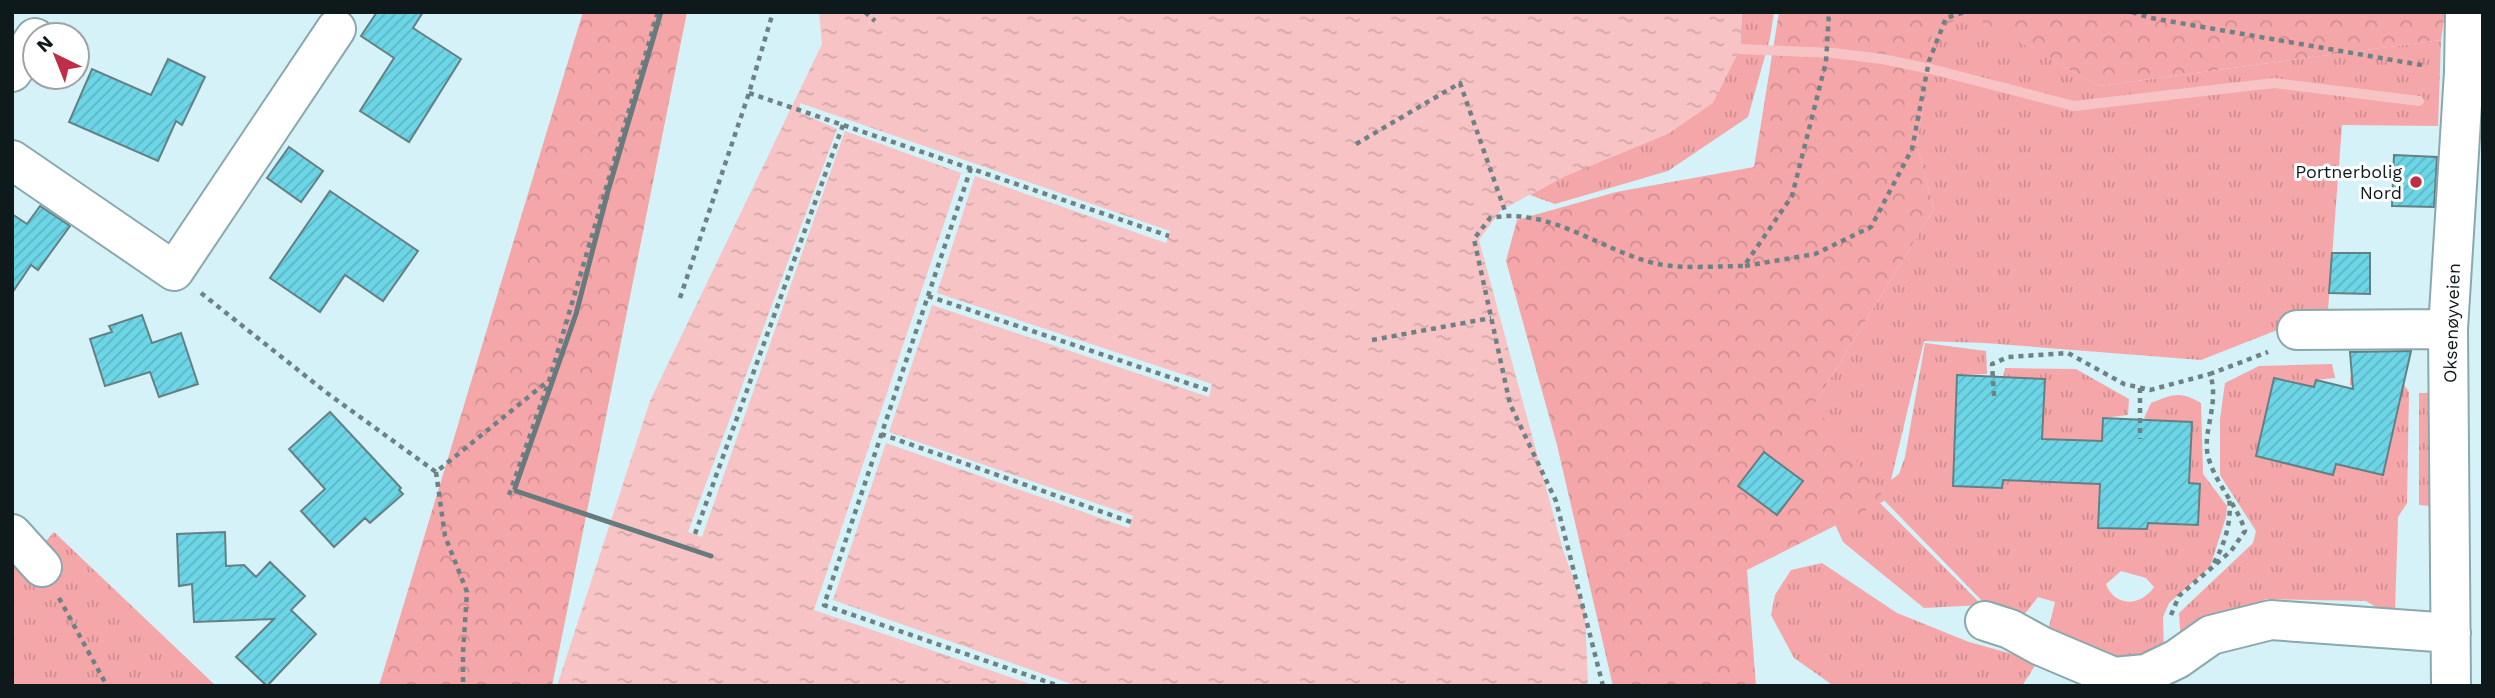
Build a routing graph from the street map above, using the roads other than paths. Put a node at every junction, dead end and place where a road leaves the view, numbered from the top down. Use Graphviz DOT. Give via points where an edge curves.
graph roads {
  1 [pos="2465,12"];
  2 [pos="336,29"];
  3 [pos="12,160"];
  4 [pos="2448,329"];
  5 [pos="2286,340"];
  6 [pos="12,534"];
  7 [pos="42,567"];
  8 [pos="1985,621"];
  9 [pos="2451,633"];
  10 [pos="2451,686"];
  1 -- 4 [label="street, Oksenøyveien"];
  2 -- 3 [label="street" via="174,271"];
  4 -- 5 [label="street"];
  4 -- 9 [label="street, Oksenøyveien"];
  6 -- 7 [label="street"];
  8 -- 9 [label="street" via="2114,677 2146,674 2211,635 2271,620"];
  9 -- 10 [label="street, Oksenøyveien"];
}
